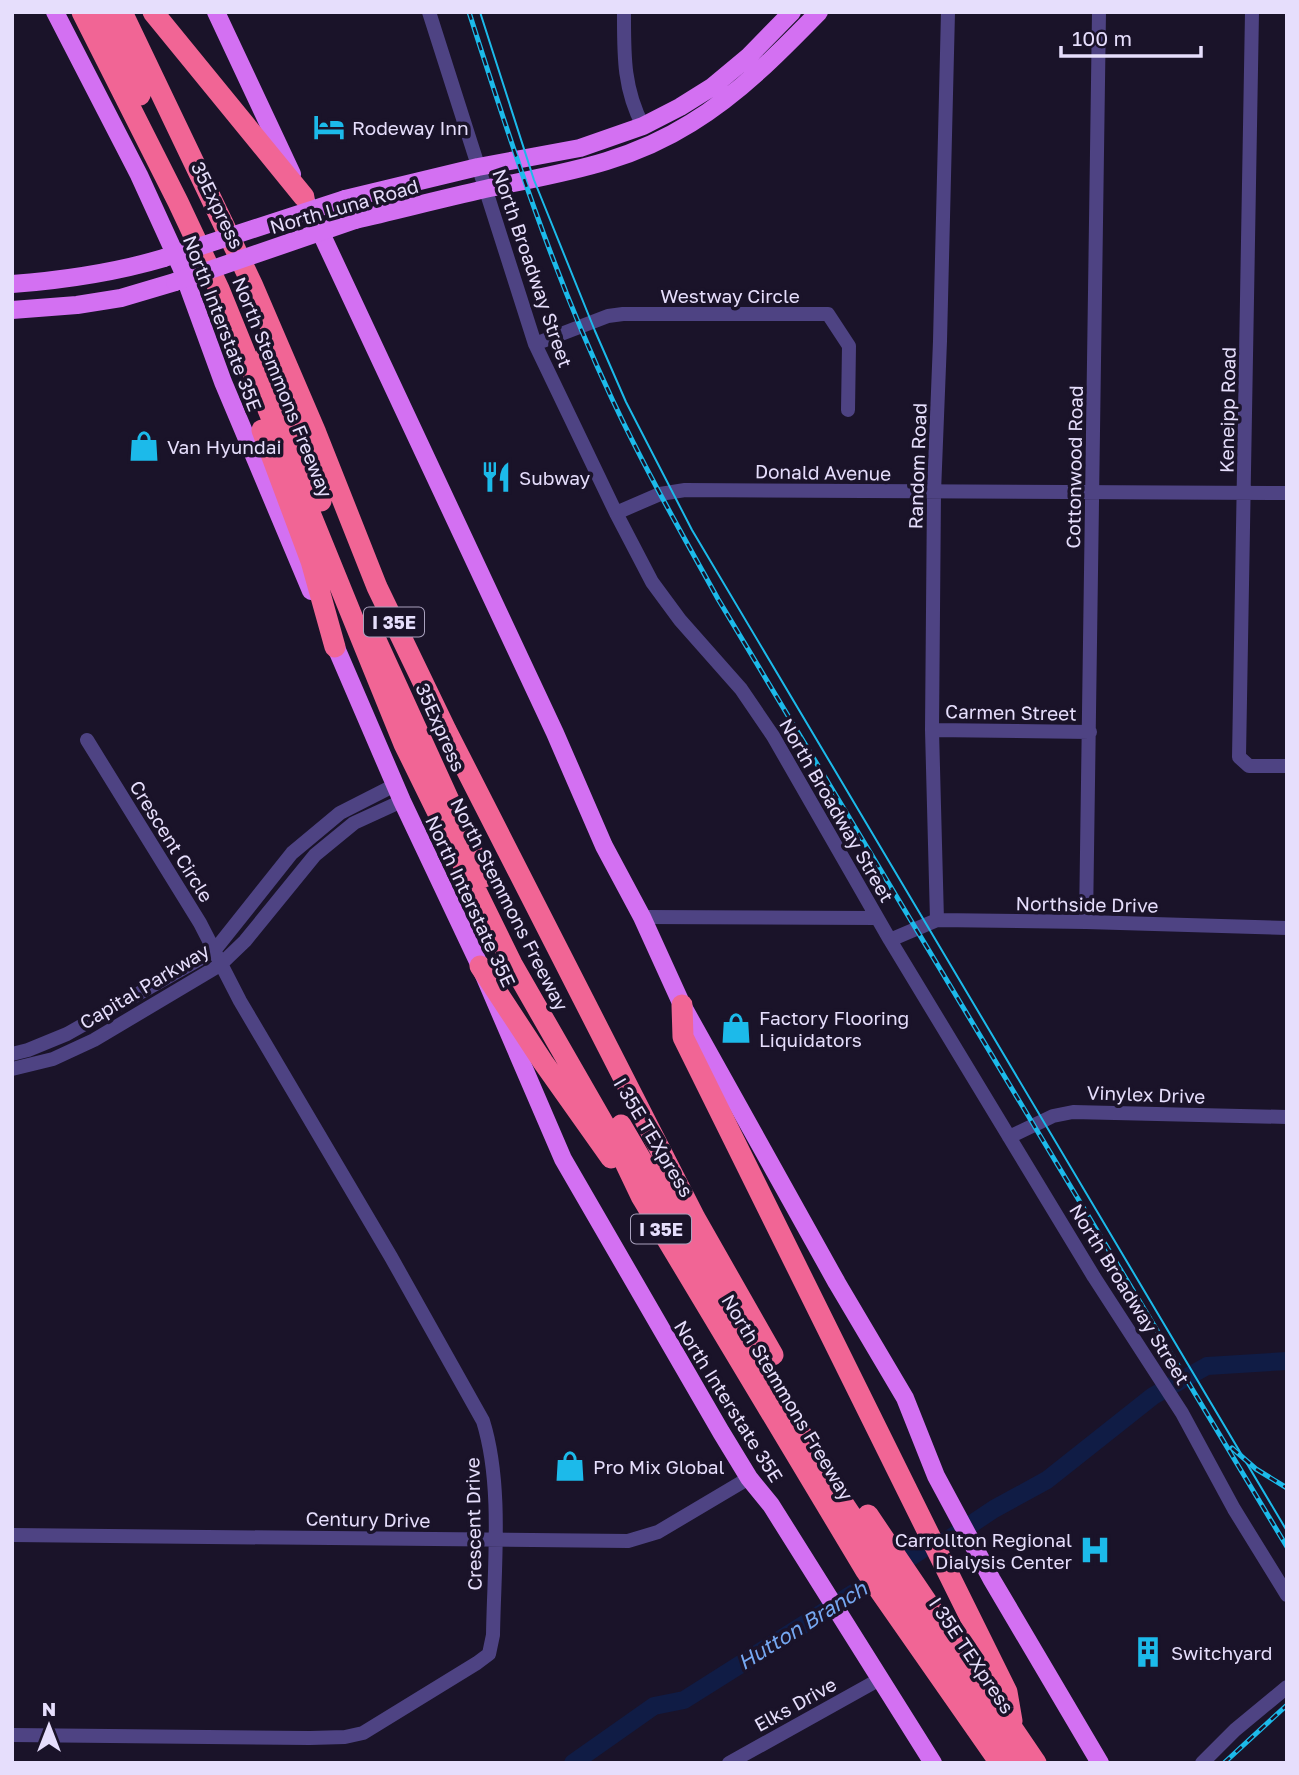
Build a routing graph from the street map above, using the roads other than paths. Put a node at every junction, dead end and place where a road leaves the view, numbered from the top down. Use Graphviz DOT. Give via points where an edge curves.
graph roads {
  1 [pos="55,12"];
  2 [pos="82,12"];
  3 [pos="99,12"];
  4 [pos="122,12"];
  5 [pos="153,12"];
  6 [pos="216,12"];
  7 [pos="429,12"];
  8 [pos="624,12"];
  9 [pos="792,12"];
  10 [pos="819,12"];
  11 [pos="948,12"];
  12 [pos="1099,12"];
  13 [pos="1252,12"];
  14 [pos="712,87"];
  15 [pos="724,102"];
  16 [pos="643,125"];
  17 [pos="478,167"];
  18 [pos="485,189"];
  19 [pos="304,197"];
  20 [pos="178,202"];
  21 [pos="12,284"];
  22 [pos="12,310"];
  23 [pos="535,344"];
  24 [pos="848,410"];
  25 [pos="934,492"];
  26 [pos="1093,492"];
  27 [pos="1245,493"];
  28 [pos="1287,493"];
  29 [pos="615,513"];
  30 [pos="335,647"];
  31 [pos="932,730"];
  32 [pos="1090,732"];
  33 [pos="87,740"];
  34 [pos="1287,766"];
  35 [pos="399,793"];
  36 [pos="470,846"];
  37 [pos="642,917"];
  38 [pos="876,918"];
  39 [pos="937,920"];
  40 [pos="1086,922"];
  41 [pos="1287,928"];
  42 [pos="890,940"];
  43 [pos="214,950"];
  44 [pos="220,965"];
  45 [pos="480,966"];
  46 [pos="682,1005"];
  47 [pos="12,1054"];
  48 [pos="12,1069"];
  49 [pos="1287,1117"];
  50 [pos="1009,1137"];
  51 [pos="641,1196"];
  52 [pos="749,1478"];
  53 [pos="830,1484"];
  54 [pos="12,1535"];
  55 [pos="494,1539"];
  56 [pos="1287,1595"];
  57 [pos="880,1679"];
  58 [pos="1287,1688"];
  59 [pos="1013,1727"];
  60 [pos="12,1735"];
  61 [pos="729,1763"];
  62 [pos="933,1763"];
  63 [pos="1000,1763"];
  64 [pos="1016,1763"];
  65 [pos="1036,1763"];
  66 [pos="1100,1763"];
  67 [pos="1202,1763"];
  1 -- 30 [label="main road, North Interstate 35E" via="181,267 223,382"];
  2 -- 20 [label="highway, North Stemmons Freeway / I 35E"];
  3 -- 36 [label="highway, 35Express" via="232,286 295,433 354,590"];
  4 -- 53 [label="highway, North Stemmons Freeway / I 35E" via="252,284 377,587"];
  5 -- 19 [label="highway"];
  6 -- 19 [label="main road"];
  7 -- 17 [label="street, North Broadway Street"];
  8 -- 16 [label="street" via="626,81"];
  9 -- 14 [label="main road, North Luna Road"];
  10 -- 15 [label="main road, North Luna Road"];
  11 -- 25 [label="street, Random Road"];
  12 -- 26 [label="street, Cottonwood Road"];
  13 -- 27 [label="street, Keneipp Road"];
  14 -- 15 [label="main road"];
  14 -- 16 [label="main road, North Luna Road"];
  15 -- 18 [label="main road, North Luna Road" via="655,143 597,166"];
  16 -- 17 [label="main road, North Luna Road" via="580,148"];
  17 -- 18 [label="street, North Broadway Street"];
  17 -- 21 [label="main road, North Luna Road, bridge" via="345,199 120,271"];
  18 -- 22 [label="main road, North Luna Road, bridge" via="355,220 121,298"];
  18 -- 23 [label="street, North Broadway Street"];
  19 -- 37 [label="main road" via="604,846"];
  20 -- 30 [label="highway" via="185,240 311,561"];
  20 -- 51 [label="highway, North Stemmons Freeway / I 35E" via="219,289 404,744 513,964"];
  23 -- 24 [label="street, Westway Circle" via="623,314 828,314 849,346"];
  23 -- 29 [label="street, North Broadway Street"];
  25 -- 26 [label="street, Donald Avenue"];
  25 -- 29 [label="street, Donald Avenue" via="685,490 660,494"];
  25 -- 31 [label="street, Random Road"];
  26 -- 27 [label="street, Donald Avenue"];
  26 -- 32 [label="street, Cottonwood Road"];
  27 -- 28 [label="street, Donald Avenue"];
  27 -- 34 [label="street, Keneipp Road" via="1239,757 1249,766"];
  29 -- 38 [label="street, North Broadway Street" via="654,586 768,728"];
  30 -- 35 [label="main road, North Interstate 35E"];
  31 -- 32 [label="street, Carmen Street"];
  31 -- 39 [label="street, Random Road"];
  32 -- 40 [label="street, Cottonwood Road"];
  33 -- 43 [label="street, Crescent Circle"];
  35 -- 43 [label="street, Capital Parkway" via="340,813 292,853"];
  35 -- 44 [label="street, Capital Parkway" via="315,855"];
  35 -- 45 [label="main road, North Interstate 35E"];
  36 -- 53 [label="highway, I 35E TEXpress" via="518,951"];
  37 -- 38 [label="street"];
  37 -- 46 [label="main road"];
  38 -- 42 [label="street, North Broadway Street"];
  39 -- 40 [label="street, Northside Drive"];
  39 -- 42 [label="street, Northside Drive"];
  40 -- 41 [label="street, Northside Drive"];
  42 -- 50 [label="street, North Broadway Street"];
  43 -- 44 [label="street, Crescent Circle"];
  43 -- 47 [label="street, Capital Parkway" via="67,1034"];
  44 -- 48 [label="street, Capital Parkway" via="94,1040 52,1059"];
  44 -- 55 [label="street, Crescent Drive" via="483,1420 492,1457"];
  45 -- 51 [label="highway" via="596,1140"];
  45 -- 52 [label="main road, North Interstate 35E" via="562,1160"];
  46 -- 59 [label="highway" via="683,1037 1007,1692"];
  46 -- 66 [label="main road" via="905,1398 943,1490 979,1557"];
  49 -- 50 [label="street, Vinylex Drive" via="1073,1112 1053,1116"];
  50 -- 56 [label="street, North Broadway Street" via="1150,1360"];
  51 -- 53 [label="highway, North Stemmons Freeway / I 35E"];
  52 -- 55 [label="street, Century Drive" via="641,1539"];
  52 -- 57 [label="main road, North Interstate 35E" via="771,1505"];
  53 -- 59 [label="highway, North Stemmons Freeway / I 35E"];
  53 -- 63 [label="highway, North Stemmons Freeway / I 35E" via="866,1571"];
  53 -- 64 [label="highway, I 35E TEXpress"];
  54 -- 55 [label="street, Century Drive"];
  55 -- 60 [label="street, Crescent Drive" via="489,1654 355,1736"];
  57 -- 61 [label="street, Elks Drive"];
  57 -- 62 [label="main road, North Interstate 35E"];
  58 -- 67 [label="street"];
  59 -- 65 [label="highway, North Stemmons Freeway / I 35E"];
}
